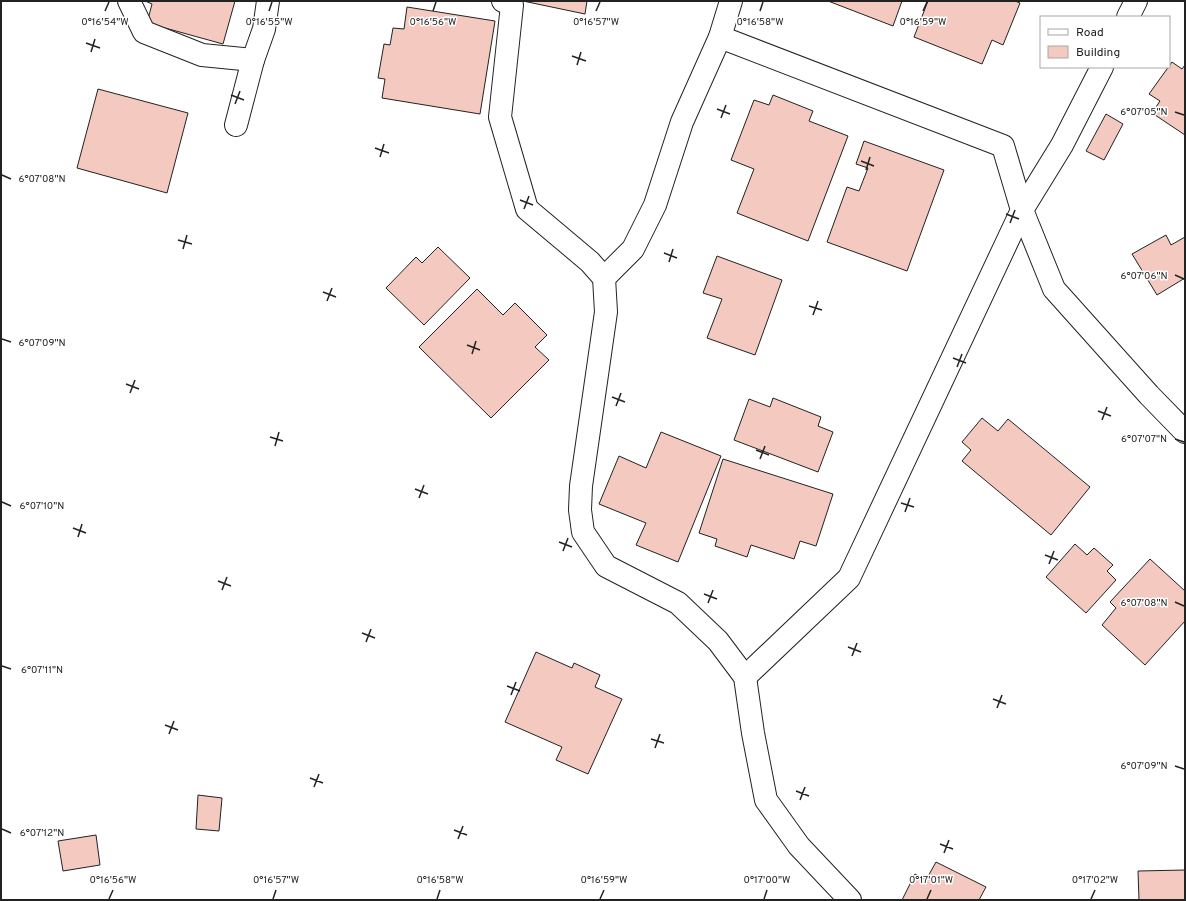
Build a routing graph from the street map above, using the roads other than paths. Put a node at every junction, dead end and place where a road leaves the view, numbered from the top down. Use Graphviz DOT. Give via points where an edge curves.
graph roads {
  1 [pos="129,1"];
  2 [pos="268,1"];
  3 [pos="503,1"];
  4 [pos="731,1"];
  5 [pos="1136,1"];
  6 [pos="1128,16"];
  7 [pos="720,37"];
  8 [pos="253,60"];
  9 [pos="1101,68"];
  10 [pos="236,125"];
  11 [pos="1022,210"];
  12 [pos="604,278"];
  13 [pos="1185,432"];
  14 [pos="745,677"];
  15 [pos="850,900"];
  1 -- 8 [label="street" via="144,32 202,55"];
  2 -- 8 [label="street" via="264,28"];
  3 -- 12 [label="street" via="512,5 500,116 527,209 590,262"];
  4 -- 7 [label="street"];
  5 -- 6 [label="street"];
  7 -- 11 [label="street" via="1003,146"];
  7 -- 12 [label="street" via="682,122 652,212 633,249"];
  8 -- 10 [label="street"];
  9 -- 11 [label="street" via="1062,145"];
  11 -- 13 [label="street" via="1054,290"];
  11 -- 14 [label="street" via="849,578"];
  12 -- 14 [label="street" via="606,312 581,486 580,510 583,532 606,566 678,603 718,641"];
  14 -- 15 [label="street" via="766,800 799,846"];
}
